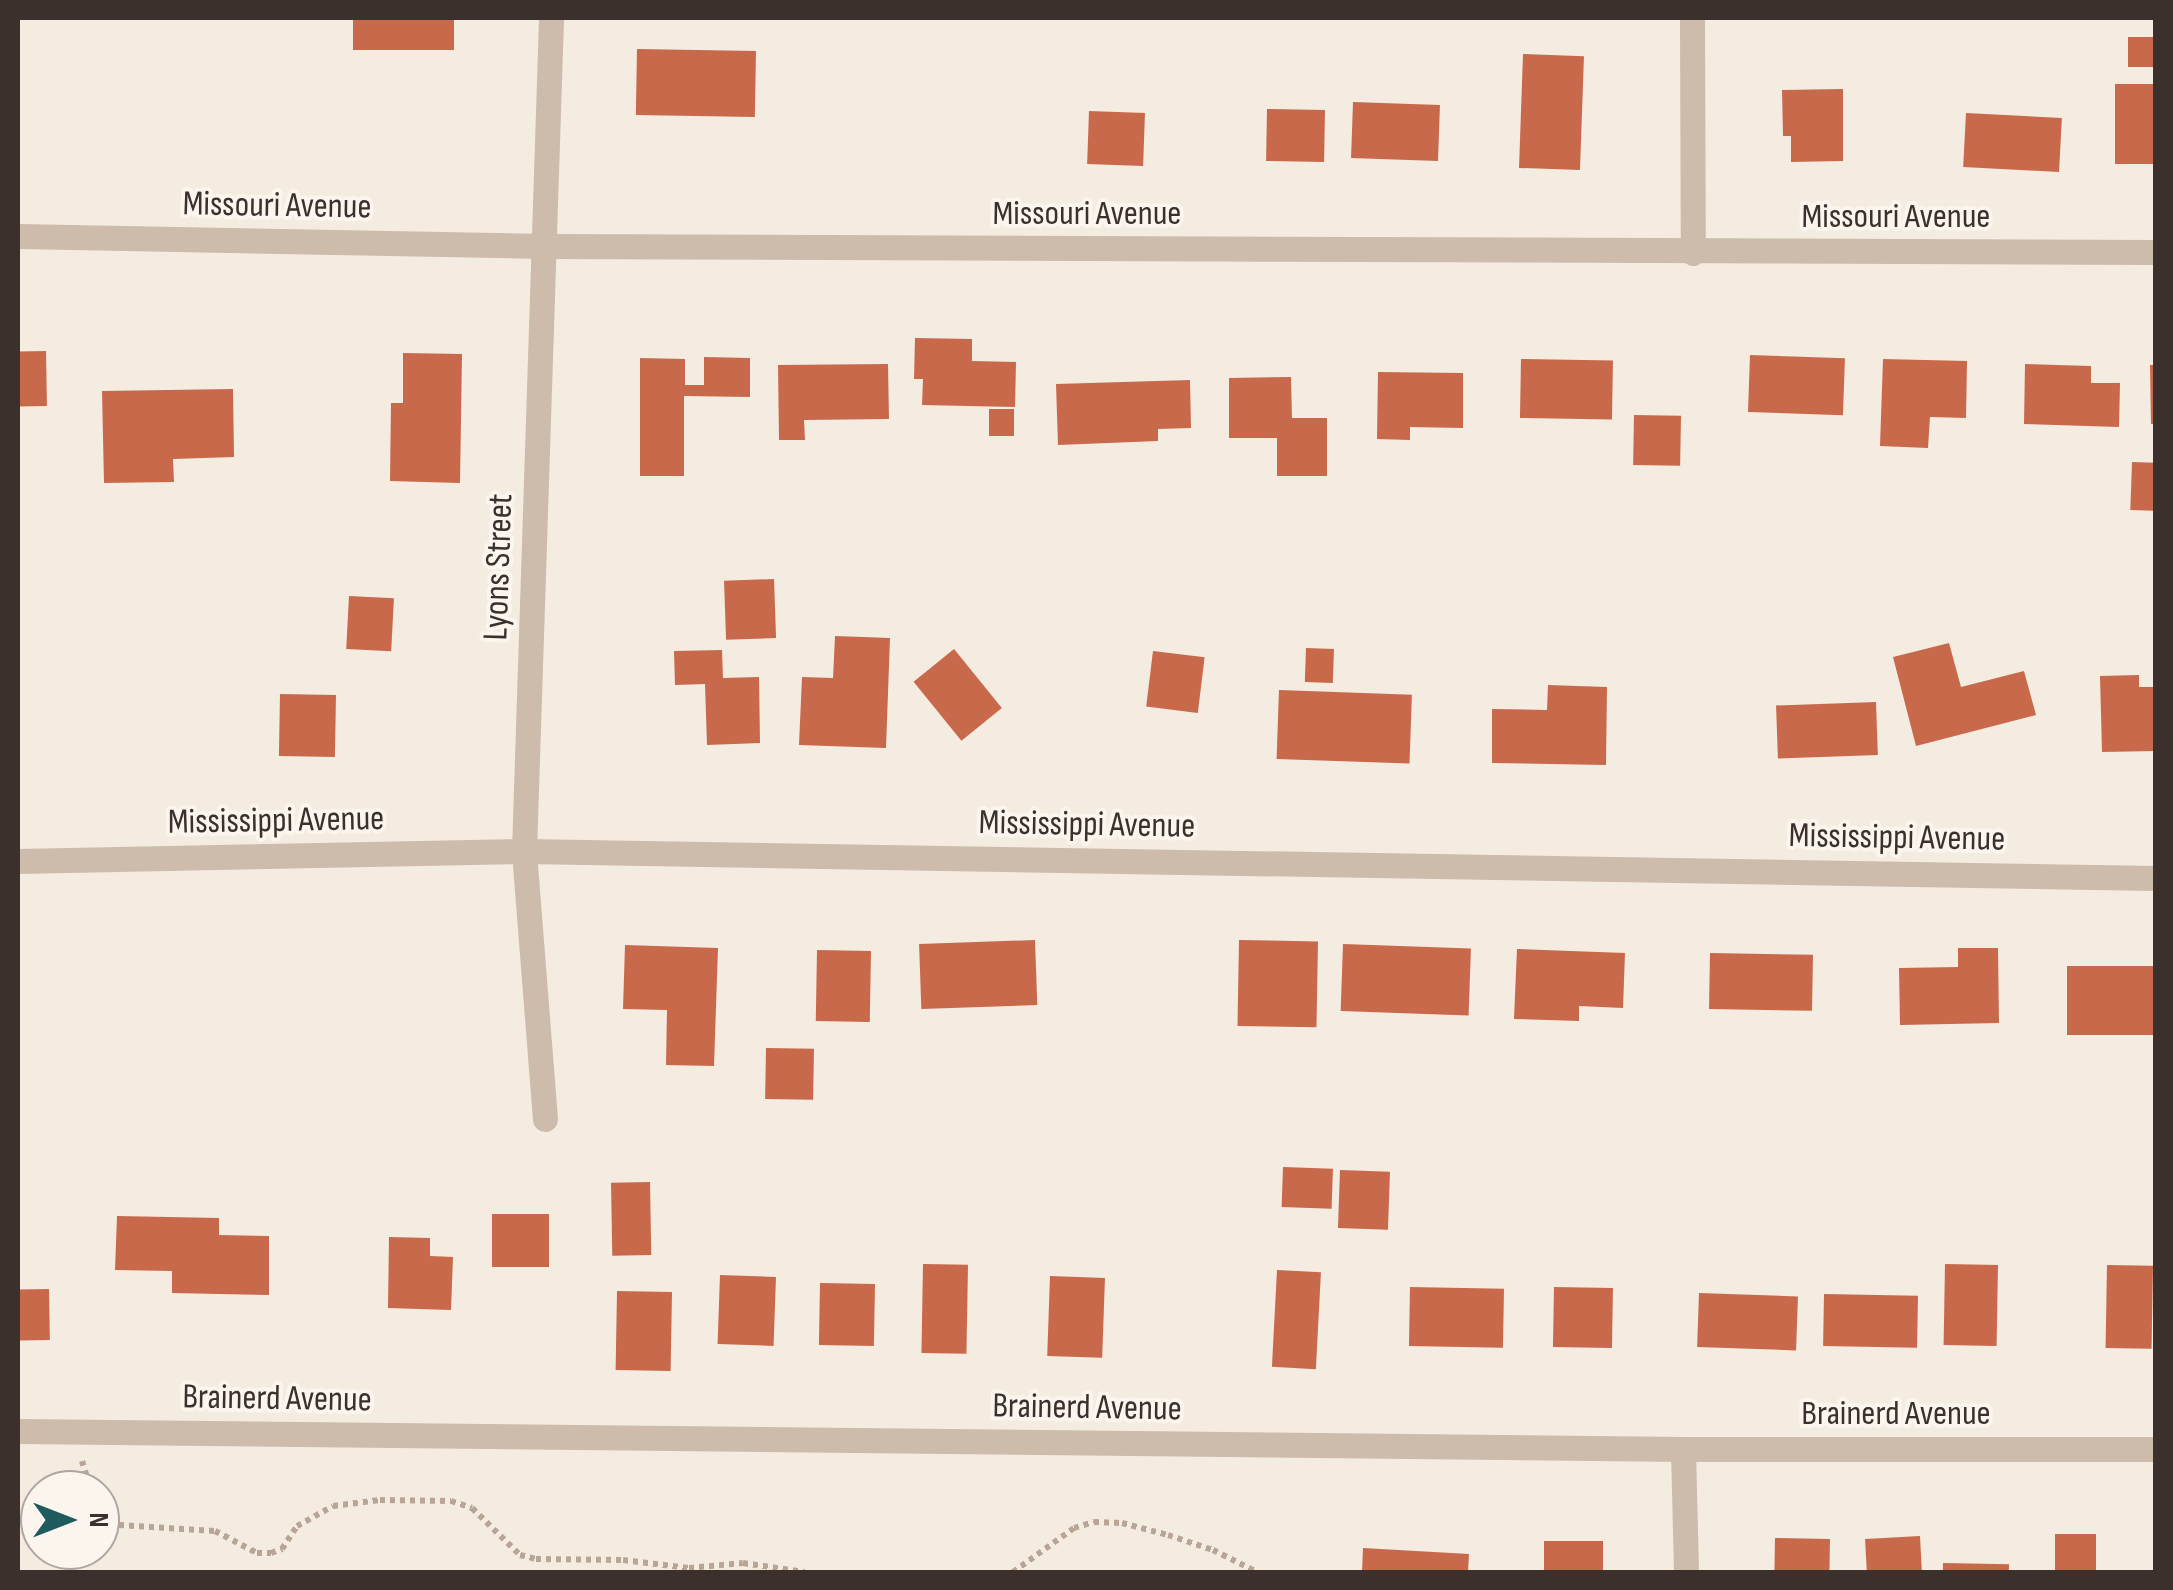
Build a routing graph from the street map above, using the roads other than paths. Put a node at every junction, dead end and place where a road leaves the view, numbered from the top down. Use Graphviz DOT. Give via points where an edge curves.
graph roads {
  1 [pos="551,18"];
  2 [pos="1692,18"];
  3 [pos="18,236"];
  4 [pos="546,246"];
  5 [pos="2156,252"];
  6 [pos="1693,253"];
  7 [pos="524,850"];
  8 [pos="18,861"];
  9 [pos="2156,878"];
  10 [pos="545,1119"];
  11 [pos="18,1431"];
  12 [pos="1683,1449"];
  13 [pos="2156,1449"];
  14 [pos="1686,1572"];
  1 -- 4 [label="street, Lyons Street"];
  2 -- 6 [label="street"];
  3 -- 4 [label="street, Missouri Avenue"];
  4 -- 6 [label="street, Missouri Avenue"];
  4 -- 7 [label="street, Lyons Street"];
  5 -- 6 [label="street, Missouri Avenue"];
  7 -- 8 [label="street, Mississippi Avenue"];
  7 -- 9 [label="street, Mississippi Avenue"];
  7 -- 10 [label="street, Lyons Street"];
  11 -- 12 [label="street, Brainerd Avenue"];
  12 -- 13 [label="street, Brainerd Avenue"];
  12 -- 14 [label="street"];
}
